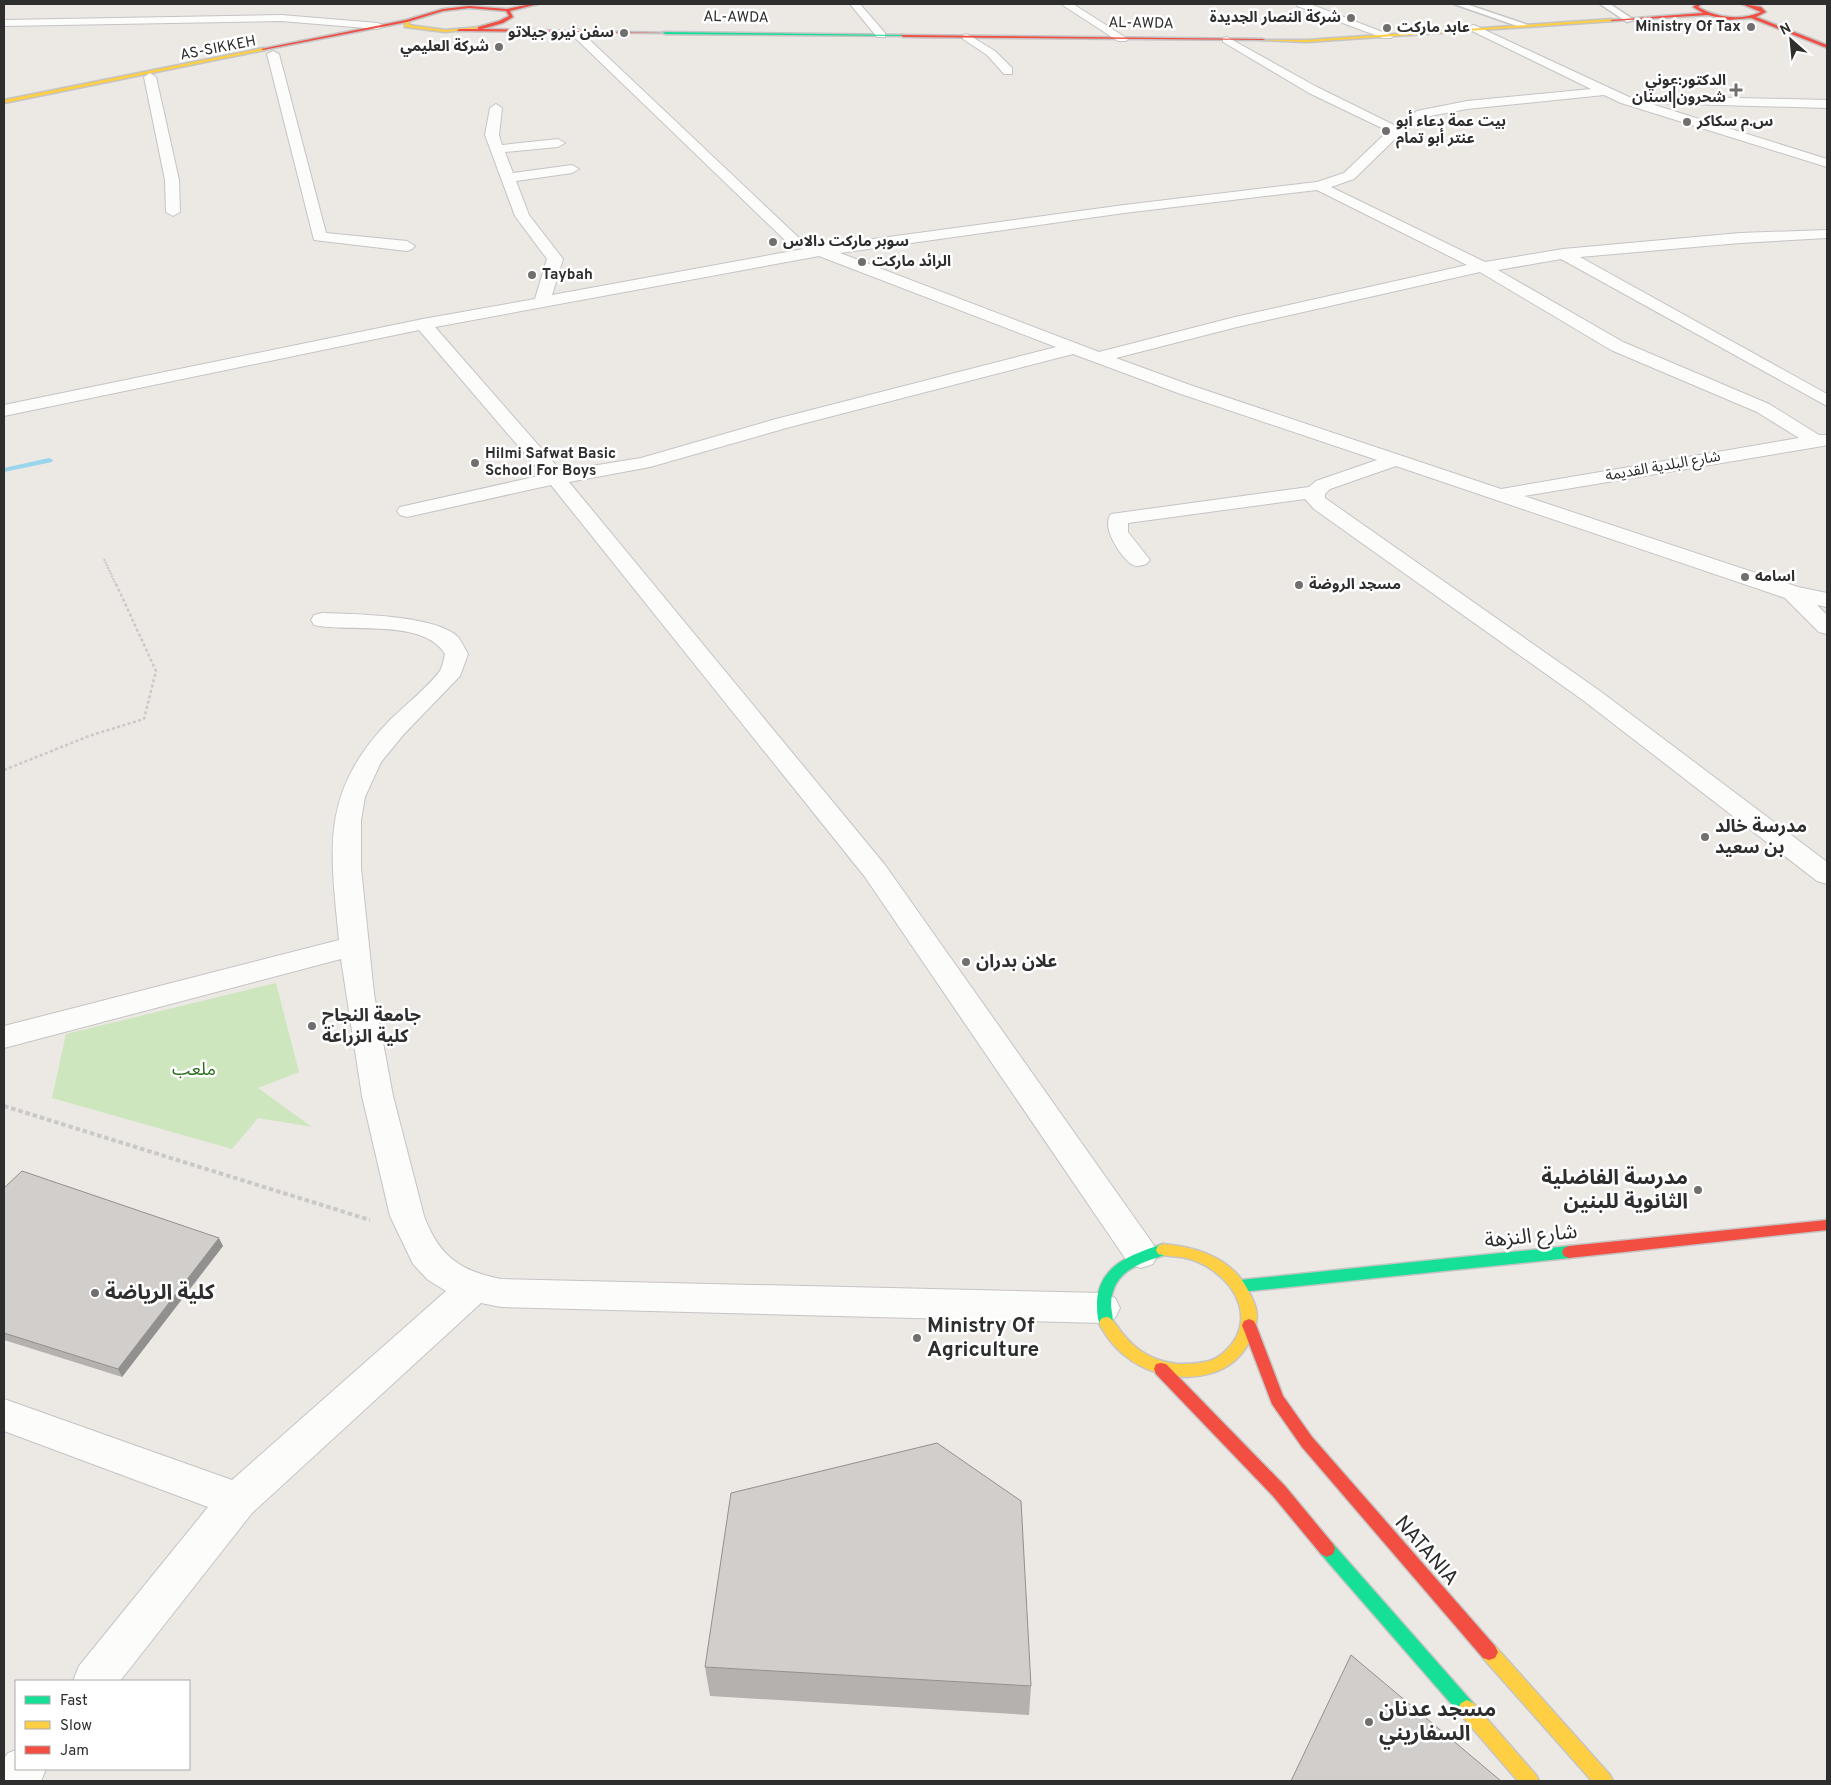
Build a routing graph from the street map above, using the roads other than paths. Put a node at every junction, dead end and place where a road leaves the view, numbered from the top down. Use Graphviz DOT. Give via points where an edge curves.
graph roads {
  1 [pos="536,4"];
  2 [pos="855,4"];
  3 [pos="1066,4"];
  4 [pos="1301,4"];
  5 [pos="1458,4"];
  6 [pos="1604,4"];
  7 [pos="1699,4"];
  8 [pos="1744,4"];
  9 [pos="1776,5"];
  10 [pos="454,6"];
  11 [pos="1471,6"];
  12 [pos="509,12"];
  13 [pos="1755,13"];
  14 [pos="1707,14"];
  15 [pos="1630,20"];
  16 [pos="407,21"];
  17 [pos="4,23"];
  18 [pos="1523,25"];
  19 [pos="378,26"];
  20 [pos="1474,28"];
  21 [pos="459,30"];
  22 [pos="440,31"];
  23 [pos="574,31"];
  24 [pos="882,35"];
  25 [pos="1387,36"];
  26 [pos="967,37"];
  27 [pos="1122,39"];
  28 [pos="1227,40"];
  29 [pos="1827,47"];
  30 [pos="273,54"];
  31 [pos="1008,71"];
  32 [pos="150,77"];
  33 [pos="1604,91"];
  34 [pos="1625,100"];
  35 [pos="4,102"];
  36 [pos="1827,104"];
  37 [pos="496,108"];
  38 [pos="4,110"];
  39 [pos="1397,131"];
  40 [pos="558,143"];
  41 [pos="498,149"];
  42 [pos="1827,163"];
  43 [pos="572,169"];
  44 [pos="508,178"];
  45 [pos="1319,186"];
  46 [pos="173,212"];
  47 [pos="1827,234"];
  48 [pos="406,246"];
  49 [pos="820,251"];
  50 [pos="1563,254"];
  51 [pos="1484,268"];
  52 [pos="542,302"];
  53 [pos="423,324"];
  54 [pos="1074,348"];
  55 [pos="1098,357"];
  56 [pos="1827,401"];
  57 [pos="4,411"];
  58 [pos="1821,440"];
  59 [pos="1395,460"];
  60 [pos="556,478"];
  61 [pos="1315,492"];
  62 [pos="1499,494"];
  63 [pos="407,511"];
  64 [pos="1138,560"];
  65 [pos="1792,592"];
  66 [pos="1827,600"];
  67 [pos="322,620"];
  68 [pos="1827,628"];
  69 [pos="1824,869"];
  70 [pos="352,946"];
  71 [pos="4,1037"];
  72 [pos="1827,1225"];
  73 [pos="1141,1254"];
  74 [pos="1240,1286"];
  75 [pos="474,1288"];
  76 [pos="1102,1308"];
  77 [pos="1249,1325"];
  78 [pos="1161,1369"];
  79 [pos="4,1415"];
  80 [pos="238,1500"];
  81 [pos="95,1680"];
  82 [pos="23,1770"];
  83 [pos="14,1781"];
  84 [pos="1530,1781"];
  85 [pos="1604,1781"];
  1 -- 12 [label="street"];
  2 -- 24 [label="street"];
  3 -- 27 [label="street"];
  4 -- 25 [label="street"];
  5 -- 11 [label="lane"];
  6 -- 15 [label="lane"];
  7 -- 14 [label="street" via="1696,9"];
  8 -- 13 [label="street"];
  9 -- 13 [label="street"];
  10 -- 12 [label="street, AS-SIKKEH" via="488,7"];
  10 -- 16 [label="street, AS-SIKKEH"];
  11 -- 18 [label="lane"];
  12 -- 21 [label="street" via="511,16 506,20"];
  12 -- 23 [label="street" via="533,24"];
  13 -- 14 [label="street, AL-AWDA" via="1734,18"];
  13 -- 29 [label="street"];
  14 -- 15 [label="street, AL-AWDA"];
  15 -- 18 [label="street, AL-AWDA"];
  16 -- 19 [label="street, AS-SIKKEH"];
  16 -- 22 [label="street" via="407,26"];
  17 -- 19 [label="street" via="273,18"];
  18 -- 20 [label="street, AL-AWDA"];
  19 -- 35 [label="street, AS-SIKKEH"];
  20 -- 25 [label="street, AL-AWDA"];
  20 -- 33 [label="street"];
  21 -- 22 [label="street"];
  21 -- 23 [label="street"];
  22 -- 30 [label="street, AS-SIKKEH"];
  23 -- 24 [label="street, AL-AWDA"];
  23 -- 49 [label="street" via="794,240"];
  24 -- 26 [label="street, AL-AWDA"];
  25 -- 28 [label="street, AL-AWDA" via="1307,41"];
  26 -- 27 [label="street, AL-AWDA"];
  26 -- 31 [label="street" via="991,53"];
  27 -- 28 [label="street, AL-AWDA"];
  28 -- 39 [label="street" via="1314,90"];
  30 -- 32 [label="street, AS-SIKKEH"];
  30 -- 48 [label="street" via="319,236"];
  32 -- 38 [label="street, AS-SIKKEH"];
  32 -- 46 [label="street" via="172,180"];
  33 -- 34 [label="street"];
  33 -- 39 [label="street" via="1467,105 1421,114"];
  34 -- 36 [label="street"];
  34 -- 42 [label="street"];
  37 -- 41 [label="street" via="492,135"];
  39 -- 45 [label="street" via="1349,176"];
  40 -- 41 [label="street"];
  41 -- 44 [label="street"];
  43 -- 44 [label="street"];
  44 -- 52 [label="street" via="522,216 555,259"];
  45 -- 49 [label="street"];
  45 -- 51 [label="street"];
  47 -- 50 [label="street" via="1740,238"];
  49 -- 52 [label="street"];
  49 -- 54 [label="street"];
  50 -- 51 [label="street"];
  50 -- 56 [label="street"];
  51 -- 55 [label="street" via="1254,317"];
  51 -- 58 [label="street" via="1595,334 1763,408"];
  52 -- 53 [label="street"];
  53 -- 57 [label="street"];
  53 -- 60 [label="street"];
  54 -- 55 [label="street"];
  54 -- 60 [label="street" via="783,423 643,463"];
  55 -- 59 [label="street"];
  58 -- 62 [label="street, شارع البلدية القديمة"];
  59 -- 61 [label="street" via="1323,485"];
  59 -- 62 [label="street"];
  60 -- 63 [label="street"];
  60 -- 73 [label="street" via="875,871"];
  61 -- 64 [label="street" via="1118,518 1118,532"];
  61 -- 69 [label="street" via="1315,499 1321,505 1592,696"];
  62 -- 65 [label="street"];
  65 -- 66 [label="street"];
  65 -- 68 [label="street"];
  67 -- 70 [label="street" via="381,623 430,631 452,642 458,653 452,671 372,757 351,798 347,819"];
  70 -- 71 [label="street"];
  70 -- 75 [label="street" via="362,1024 380,1110 413,1234 432,1264 451,1278"];
  72 -- 74 [label="street, شارع النزهة"];
  73 -- 74 [label="street" via="1163,1250 1207,1259 1225,1270"];
  73 -- 76 [label="street" via="1124,1262 1111,1275 1103,1290"];
  74 -- 77 [label="street" via="1248,1305"];
  75 -- 76 [label="street" via="519,1294"];
  75 -- 80 [label="street"];
  76 -- 78 [label="street" via="1107,1327 1120,1345 1138,1360"];
  77 -- 78 [label="street" via="1242,1343 1229,1358 1209,1368 1186,1372"];
  77 -- 85 [label="street, NATANIA" via="1277,1399 1307,1442"];
  78 -- 84 [label="street" via="1279,1492"];
  79 -- 80 [label="street"];
  80 -- 81 [label="street"];
  82 -- 83 [label="street"];
}
